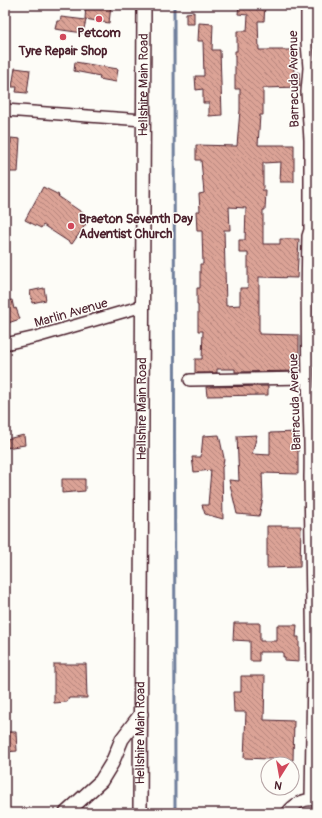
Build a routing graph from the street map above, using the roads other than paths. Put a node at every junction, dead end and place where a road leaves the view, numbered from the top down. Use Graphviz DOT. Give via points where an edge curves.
graph roads {
  1 [pos="144,5"];
  2 [pos="307,5"];
  3 [pos="5,110"];
  4 [pos="143,120"];
  5 [pos="313,230"];
  6 [pos="143,306"];
  7 [pos="5,344"];
  8 [pos="308,378"];
  9 [pos="190,380"];
  10 [pos="314,450"];
  11 [pos="315,671"];
  12 [pos="141,714"];
  13 [pos="314,800"];
  14 [pos="66,813"];
  15 [pos="140,813"];
  16 [pos="287,813"];
  1 -- 4 [label="main road, Hellshire Main Road"];
  2 -- 5 [label="street, Barracuda Avenue" via="307,92"];
  3 -- 4 [label="street"];
  4 -- 6 [label="main road, Hellshire Main Road"];
  5 -- 8 [label="street, Barracuda Avenue" via="308,236"];
  6 -- 7 [label="street, Marlin Avenue"];
  6 -- 12 [label="main road, Hellshire Main Road"];
  8 -- 9 [label="street"];
  8 -- 10 [label="street, Barracuda Avenue"];
  10 -- 11 [label="street, Barracuda Avenue" via="310,477"];
  11 -- 13 [label="street, Barracuda Avenue"];
  12 -- 14 [label="main road" via="122,739 101,781"];
  12 -- 15 [label="main road, Hellshire Main Road"];
  13 -- 16 [label="street" via="307,799 292,806"];
}
